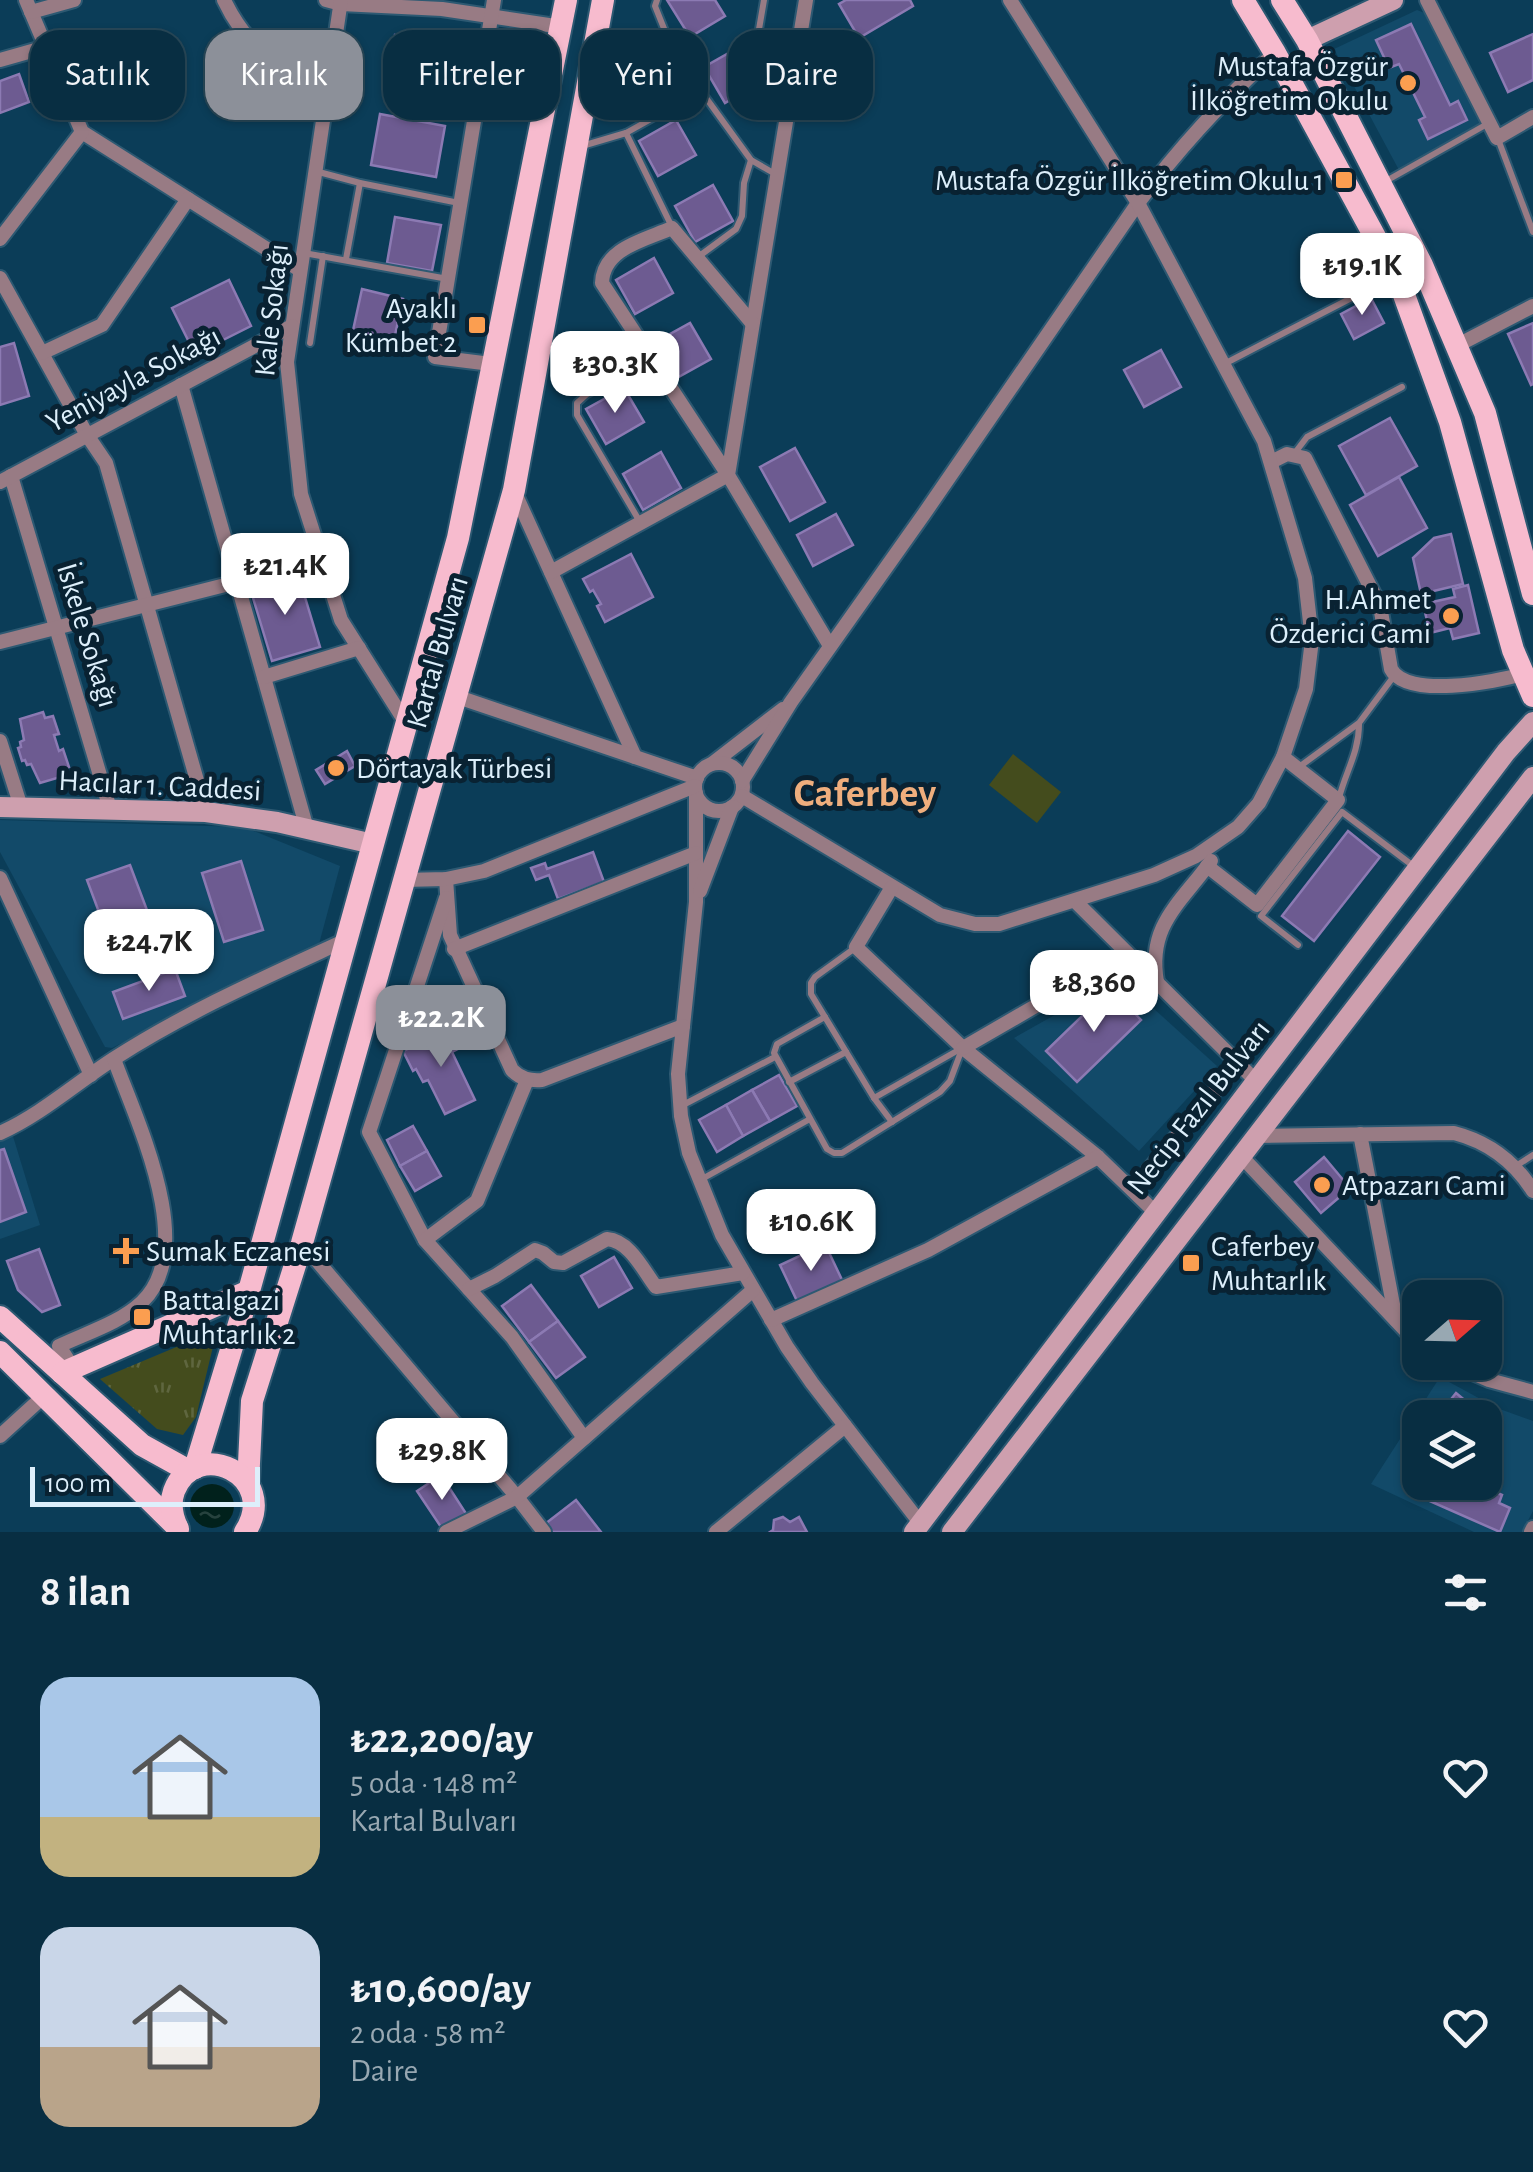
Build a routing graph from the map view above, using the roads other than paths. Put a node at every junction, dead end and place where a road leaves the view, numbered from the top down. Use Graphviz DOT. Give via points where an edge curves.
graph roads {
  1 [pos="74,0"];
  2 [pos="224,0"];
  3 [pos="494,0"];
  4 [pos="566,0"];
  5 [pos="603,0"];
  6 [pos="657,0"];
  7 [pos="764,0"];
  8 [pos="806,0"];
  9 [pos="1010,0"];
  10 [pos="1244,0"];
  11 [pos="1282,0"];
  12 [pos="1393,0"];
  13 [pos="1427,0"];
  14 [pos="336,1"];
  15 [pos="28,6"];
  16 [pos="492,17"];
  17 [pos="562,27"];
  18 [pos="39,30"];
  19 [pos="243,30"];
  20 [pos="333,30"];
  21 [pos="663,30"];
  22 [pos="759,30"];
  23 [pos="1307,40"];
  24 [pos="30,52"];
  25 [pos="1275,53"];
  26 [pos="0,60"];
  27 [pos="708,101"];
  28 [pos="1533,117"];
  29 [pos="77,120"];
  30 [pos="323,120"];
  31 [pos="649,120"];
  32 [pos="1490,122"];
  33 [pos="82,132"];
  34 [pos="626,133"];
  35 [pos="1498,138"];
  36 [pos="576,148"];
  37 [pos="751,160"];
  38 [pos="315,171"];
  39 [pos="777,175"];
  40 [pos="360,183"];
  41 [pos="1381,184"];
  42 [pos="188,199"];
  43 [pos="1138,203"];
  44 [pos="460,204"];
  45 [pos="672,228"];
  46 [pos="1533,232"];
  47 [pos="0,238"];
  48 [pos="303,252"];
  49 [pos="323,256"];
  50 [pos="697,258"];
  51 [pos="346,259"];
  52 [pos="300,270"];
  53 [pos="0,278"];
  54 [pos="448,279"];
  55 [pos="1363,292"];
  56 [pos="1533,306"];
  57 [pos="752,323"];
  58 [pos="292,326"];
  59 [pos="310,342"];
  60 [pos="1456,346"];
  61 [pos="42,353"];
  62 [pos="652,359"];
  63 [pos="491,364"];
  64 [pos="1224,364"];
  65 [pos="181,385"];
  66 [pos="1402,387"];
  67 [pos="87,435"];
  68 [pos="1294,454"];
  69 [pos="1270,462"];
  70 [pos="728,476"];
  71 [pos="6,479"];
  72 [pos="514,490"];
  73 [pos="640,523"];
  74 [pos="321,556"];
  75 [pos="551,572"];
  76 [pos="237,582"];
  77 [pos="1532,590"];
  78 [pos="147,606"];
  79 [pos="57,626"];
  80 [pos="0,642"];
  81 [pos="830,646"];
  82 [pos="359,648"];
  83 [pos="1522,674"];
  84 [pos="1394,676"];
  85 [pos="264,677"];
  86 [pos="455,696"];
  87 [pos="1533,696"];
  88 [pos="791,702"];
  89 [pos="1533,722"];
  90 [pos="406,723"];
  91 [pos="1359,723"];
  92 [pos="0,741"];
  93 [pos="1283,757"];
  94 [pos="635,758"];
  95 [pos="713,764"];
  96 [pos="1298,768"];
  97 [pos="1533,777"];
  98 [pos="696,786"];
  99 [pos="739,795"];
  100 [pos="1338,800"];
  101 [pos="10,807"];
  102 [pos="110,809"];
  103 [pos="206,812"];
  104 [pos="307,829"];
  105 [pos="1227,837"];
  106 [pos="373,844"];
  107 [pos="696,853"];
  108 [pos="1207,866"];
  109 [pos="1417,869"];
  110 [pos="0,878"];
  111 [pos="446,878"];
  112 [pos="403,880"];
  113 [pos="892,888"];
  114 [pos="446,898"];
  115 [pos="1075,901"];
  116 [pos="696,902"];
  117 [pos="347,939"];
  118 [pos="1298,945"];
  119 [pos="856,947"];
  120 [pos="454,949"];
  121 [pos="1127,953"];
  122 [pos="1157,983"];
  123 [pos="825,1017"];
  124 [pos="683,1026"];
  125 [pos="963,1048"];
  126 [pos="846,1052"];
  127 [pos="775,1056"];
  128 [pos="114,1058"];
  129 [pos="1238,1063"];
  130 [pos="91,1075"];
  131 [pos="527,1080"];
  132 [pos="1256,1081"];
  133 [pos="789,1082"];
  134 [pos="874,1098"];
  135 [pos="680,1106"];
  136 [pos="810,1120"];
  137 [pos="892,1122"];
  138 [pos="0,1134"];
  139 [pos="1360,1134"];
  140 [pos="1256,1136"];
  141 [pos="1533,1155"];
  142 [pos="1098,1156"];
  143 [pos="1241,1156"];
  144 [pos="1515,1167"];
  145 [pos="699,1181"];
  146 [pos="1133,1189"];
  147 [pos="1533,1191"];
  148 [pos="1155,1212"];
  149 [pos="425,1240"];
  150 [pos="302,1243"];
  151 [pos="743,1273"];
  152 [pos="468,1289"];
  153 [pos="753,1290"];
  154 [pos="249,1291"];
  155 [pos="0,1317"];
  156 [pos="771,1320"];
  157 [pos="1397,1322"];
  158 [pos="1402,1327"];
  159 [pos="0,1352"];
  160 [pos="68,1370"];
  161 [pos="1489,1380"];
  162 [pos="1533,1392"];
  163 [pos="45,1396"];
  164 [pos="844,1426"];
  165 [pos="0,1436"];
  166 [pos="584,1438"];
  167 [pos="192,1470"];
  168 [pos="248,1484"];
  169 [pos="517,1497"];
  170 [pos="254,1526"];
  171 [pos="917,1528"];
  172 [pos="178,1530"];
  173 [pos="446,1532"];
  174 [pos="544,1532"];
  175 [pos="716,1532"];
  176 [pos="952,1532"];
  1 -- 15 [label="street"];
  2 -- 19 [label="street"];
  3 -- 16 [label="street"];
  4 -- 17 [label="main road, Kartal Bulvarı"];
  5 -- 36 [label="main road, Kartal Bulvarı"];
  6 -- 21 [label="lane"];
  7 -- 22 [label="lane"];
  8 -- 39 [label="street"];
  9 -- 43 [label="street"];
  10 -- 25 [label="main road"];
  11 -- 23 [label="main road"];
  12 -- 23 [label="street"];
  13 -- 32 [label="street"];
  14 -- 16 [label="street"];
  14 -- 20 [label="street, Kale Sokağı"];
  15 -- 18 [label="street"];
  16 -- 17 [label="street"];
  16 -- 44 [label="street"];
  17 -- 63 [label="main road, Kartal Bulvarı"];
  23 -- 41 [label="main road"];
  24 -- 26 [label="street"];
  25 -- 43 [label="street" via="1191,136"];
  25 -- 83 [label="main road" via="1399,281 1450,422"];
  27 -- 37 [label="lane"];
  28 -- 35 [label="street"];
  29 -- 33 [label="street"];
  30 -- 38 [label="street, Kale Sokağı"];
  31 -- 34 [label="lane"];
  32 -- 35 [label="street"];
  32 -- 41 [label="lane"];
  33 -- 42 [label="street"];
  33 -- 47 [label="street"];
  34 -- 36 [label="lane"];
  34 -- 45 [label="lane"];
  35 -- 46 [label="lane"];
  36 -- 72 [label="main road, Kartal Bulvarı"];
  37 -- 39 [label="lane"];
  37 -- 50 [label="lane" via="736,229"];
  38 -- 40 [label="lane"];
  38 -- 48 [label="street, Kale Sokağı"];
  39 -- 57 [label="street"];
  40 -- 44 [label="lane"];
  40 -- 51 [label="lane"];
  41 -- 60 [label="main road"];
  42 -- 52 [label="street"];
  42 -- 61 [label="street" via="102,325"];
  43 -- 64 [label="street"];
  43 -- 81 [label="street"];
  44 -- 54 [label="street"];
  45 -- 50 [label="street"];
  45 -- 62 [label="street" via="613,256 602,275"];
  48 -- 49 [label="lane"];
  48 -- 52 [label="street, Kale Sokağı"];
  49 -- 51 [label="lane"];
  49 -- 59 [label="lane"];
  50 -- 57 [label="street"];
  51 -- 54 [label="lane"];
  52 -- 58 [label="street, Kale Sokağı"];
  53 -- 61 [label="street"];
  54 -- 63 [label="street" via="435,357"];
  55 -- 64 [label="lane"];
  56 -- 60 [label="street"];
  57 -- 70 [label="street"];
  58 -- 65 [label="street, Yeniyayla Sokağı"];
  58 -- 74 [label="street, Kale Sokağı" via="286,362 301,494"];
  60 -- 77 [label="main road" via="1484,413"];
  61 -- 67 [label="street"];
  62 -- 70 [label="street"];
  62 -- 73 [label="lane" via="576,404"];
  63 -- 90 [label="main road, Kartal Bulvarı" via="458,538"];
  64 -- 69 [label="street"];
  65 -- 67 [label="street, Yeniyayla Sokağı"];
  65 -- 76 [label="street"];
  66 -- 68 [label="lane" via="1307,438"];
  67 -- 71 [label="street, Yeniyayla Sokağı"];
  67 -- 78 [label="street" via="106,463"];
  68 -- 69 [label="street"];
  68 -- 84 [label="street" via="1306,458 1380,606"];
  69 -- 93 [label="street" via="1311,619 1306,689"];
  70 -- 73 [label="street"];
  70 -- 81 [label="street"];
  71 -- 79 [label="street, İskele Sokağı"];
  72 -- 75 [label="street"];
  72 -- 86 [label="main road, Kartal Bulvarı"];
  73 -- 75 [label="street"];
  74 -- 76 [label="street"];
  74 -- 82 [label="street, Kale Sokağı" via="341,620"];
  75 -- 94 [label="street"];
  76 -- 78 [label="street"];
  76 -- 85 [label="street"];
  78 -- 79 [label="street"];
  78 -- 103 [label="street"];
  79 -- 80 [label="street"];
  79 -- 102 [label="street, İskele Sokağı"];
  81 -- 88 [label="street"];
  82 -- 85 [label="street"];
  82 -- 90 [label="street, Kale Sokağı"];
  83 -- 84 [label="street" via="1462,685"];
  83 -- 87 [label="main road"];
  84 -- 91 [label="lane"];
  85 -- 104 [label="street"];
  86 -- 94 [label="street"];
  86 -- 112 [label="main road, Kartal Bulvarı"];
  88 -- 95 [label="street"];
  88 -- 99 [label="street"];
  89 -- 109 [label="street, Necip Fazıl Bulvarı"];
  90 -- 106 [label="main road, Kartal Bulvarı"];
  91 -- 96 [label="lane"];
  91 -- 100 [label="lane" via="1359,746"];
  92 -- 101 [label="street"];
  93 -- 96 [label="street"];
  93 -- 105 [label="street" via="1258,803"];
  94 -- 98 [label="street"];
  95 -- 98 [label="street"];
  95 -- 99 [label="street" via="728,764 739,774"];
  96 -- 100 [label="street"];
  97 -- 140 [label="street, Necip Fazıl Bulvarı"];
  98 -- 99 [label="street" via="710,810 726,810"];
  98 -- 107 [label="street"];
  98 -- 111 [label="street" via="500,866"];
  99 -- 113 [label="street"];
  99 -- 116 [label="street"];
  100 -- 108 [label="street" via="1257,905"];
  101 -- 102 [label="street, Hacılar 1. Caddesi"];
  102 -- 103 [label="street, Hacılar 1. Caddesi"];
  103 -- 104 [label="street, Hacılar 1. Caddesi"];
  104 -- 106 [label="street, Hacılar 1. Caddesi"];
  105 -- 108 [label="street"];
  105 -- 115 [label="street" via="1178,866"];
  106 -- 117 [label="main road, Kartal Bulvarı"];
  107 -- 116 [label="street"];
  107 -- 120 [label="street"];
  108 -- 122 [label="street" via="1163,925 1154,957"];
  109 -- 118 [label="lane" via="1342,812 1261,916"];
  109 -- 132 [label="street, Necip Fazıl Bulvarı"];
  110 -- 130 [label="street"];
  111 -- 112 [label="street"];
  111 -- 114 [label="street"];
  112 -- 150 [label="main road, Kartal Bulvarı"];
  113 -- 115 [label="street" via="940,916 975,924 1010,922"];
  113 -- 119 [label="street"];
  114 -- 120 [label="street"];
  114 -- 149 [label="street" via="369,1132"];
  115 -- 121 [label="street"];
  116 -- 124 [label="street"];
  117 -- 128 [label="street" via="226,995"];
  117 -- 154 [label="main road, Kartal Bulvarı"];
  119 -- 123 [label="lane" via="813,980 811,994"];
  119 -- 125 [label="street"];
  120 -- 131 [label="street" via="512,1070"];
  121 -- 122 [label="street"];
  121 -- 125 [label="street"];
  122 -- 129 [label="street"];
  123 -- 126 [label="lane"];
  123 -- 127 [label="lane" via="777,1044"];
  124 -- 131 [label="street" via="549,1078"];
  124 -- 135 [label="street"];
  125 -- 134 [label="lane"];
  125 -- 137 [label="lane" via="940,1092"];
  125 -- 142 [label="street"];
  126 -- 133 [label="lane"];
  126 -- 134 [label="lane"];
  127 -- 133 [label="lane"];
  127 -- 135 [label="lane"];
  128 -- 130 [label="street"];
  128 -- 160 [label="street" via="162,1197 162,1270 131,1311 59,1346"];
  129 -- 132 [label="street"];
  129 -- 146 [label="street"];
  130 -- 138 [label="street"];
  131 -- 149 [label="street" via="477,1201"];
  132 -- 148 [label="street, Necip Fazıl Bulvarı"];
  133 -- 136 [label="lane"];
  134 -- 137 [label="lane"];
  135 -- 145 [label="street"];
  136 -- 137 [label="lane" via="827,1149 838,1154"];
  136 -- 145 [label="lane"];
  139 -- 140 [label="street"];
  139 -- 144 [label="street" via="1454,1132 1492,1148"];
  139 -- 157 [label="street"];
  140 -- 143 [label="street, Necip Fazıl Bulvarı"];
  141 -- 144 [label="lane"];
  142 -- 146 [label="street"];
  142 -- 156 [label="street" via="928,1250"];
  143 -- 157 [label="street"];
  143 -- 176 [label="street, Necip Fazıl Bulvarı"];
  144 -- 147 [label="street"];
  145 -- 151 [label="street"];
  146 -- 148 [label="street"];
  148 -- 171 [label="street, Necip Fazıl Bulvarı"];
  149 -- 152 [label="street"];
  150 -- 168 [label="main road, Kartal Bulvarı" via="252,1401"];
  150 -- 169 [label="street"];
  151 -- 152 [label="street" via="656,1287 624,1244 608,1239 558,1263 534,1250"];
  151 -- 153 [label="street"];
  152 -- 166 [label="street" via="512,1337"];
  153 -- 156 [label="street"];
  153 -- 166 [label="street"];
  154 -- 160 [label="main road"];
  154 -- 167 [label="main road, Kartal Bulvarı"];
  155 -- 160 [label="main road"];
  156 -- 164 [label="street"];
  157 -- 158 [label="street"];
  159 -- 163 [label="main road"];
  160 -- 167 [label="main road" via="142,1446"];
  161 -- 162 [label="street"];
  163 -- 165 [label="street"];
  163 -- 172 [label="main road"];
  164 -- 171 [label="street"];
  164 -- 175 [label="street"];
  166 -- 169 [label="street"];
  167 -- 168 [label="main road" via="225,1466"];
  167 -- 172 [label="main road, Kartal Bulvarı" via="172,1498"];
  168 -- 170 [label="main road, Kartal Bulvarı"];
  169 -- 173 [label="street"];
  169 -- 174 [label="street"];
}
